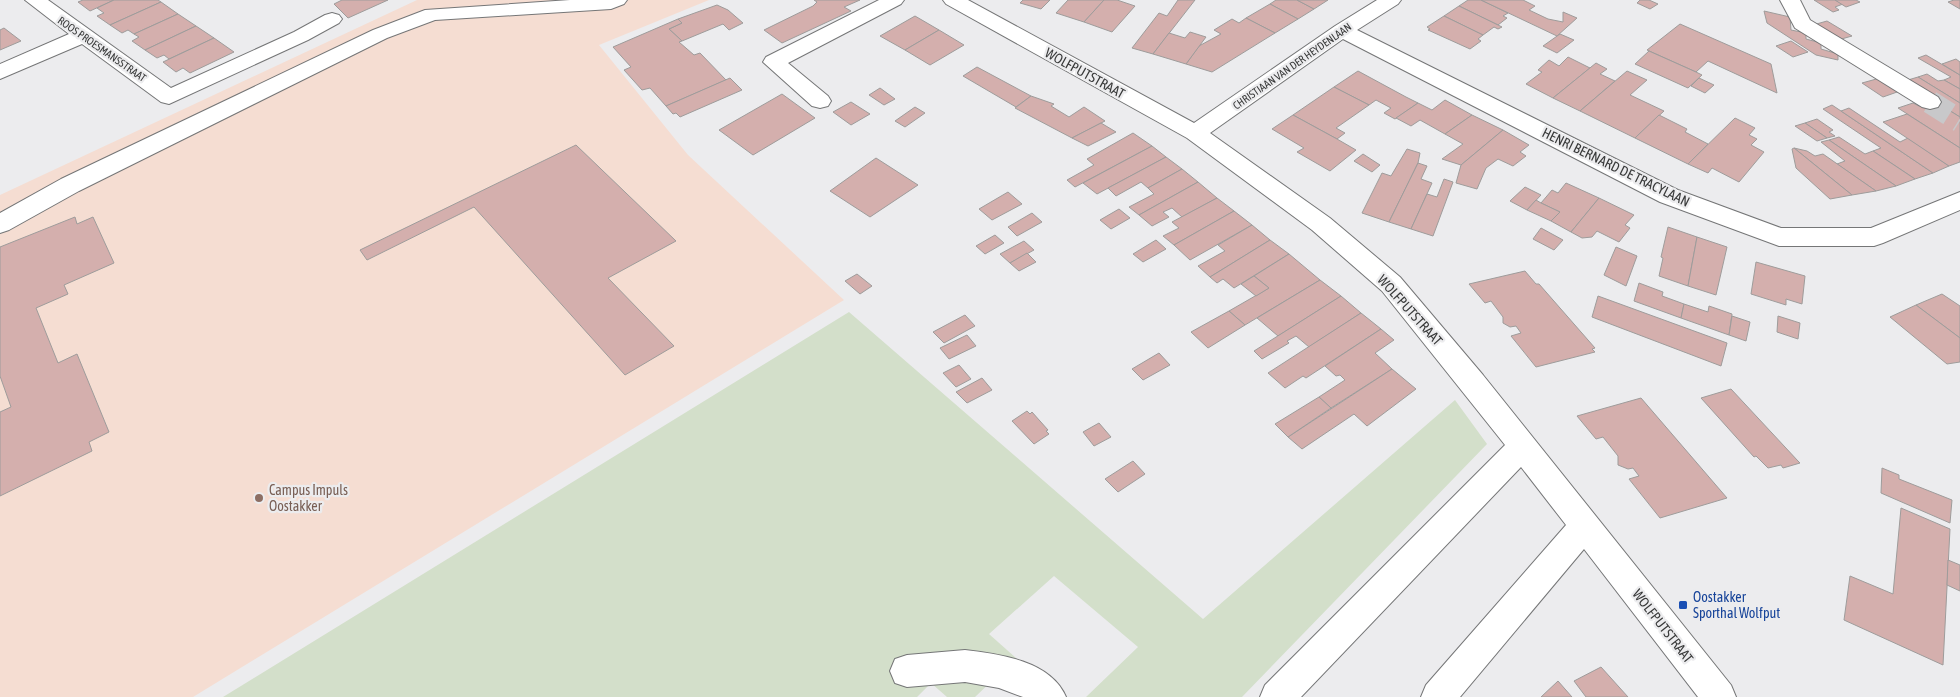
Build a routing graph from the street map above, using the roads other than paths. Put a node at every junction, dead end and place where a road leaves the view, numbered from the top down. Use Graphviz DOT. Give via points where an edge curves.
graph roads {
  1 [pos="34,0"];
  2 [pos="618,0"];
  3 [pos="894,0"];
  4 [pos="953,0"];
  5 [pos="1391,0"];
  6 [pos="1790,0"];
  7 [pos="332,19"];
  8 [pos="1342,30"];
  9 [pos="82,36"];
  10 [pos="0,72"];
  11 [pos="820,101"];
  12 [pos="1930,102"];
  13 [pos="1194,133"];
  14 [pos="1960,200"];
  15 [pos="0,224"];
  16 [pos="1522,446"];
  17 [pos="1585,526"];
  18 [pos="907,671"];
  19 [pos="1050,697"];
  20 [pos="1277,697"];
  21 [pos="1438,697"];
  22 [pos="1719,697"];
  1 -- 9 [label="street, ROOS PROESMANSSTRAAT"];
  2 -- 15 [label="street" via="520,10 432,14 371,38 70,185"];
  3 -- 11 [label="street" via="774,62"];
  4 -- 13 [label="street, WOLFPUTSTRAAT"];
  5 -- 8 [label="street, CHRISTIAAN VAN DER HEYDENLAAN"];
  6 -- 12 [label="street" via="1802,24"];
  7 -- 9 [label="street, ROOS PROESMANSSTRAAT" via="170,97"];
  8 -- 13 [label="street, CHRISTIAAN VAN DER HEYDENLAAN"];
  8 -- 14 [label="street, HENRI BERNARD DE TRACYLAAN" via="1669,196 1779,237 1874,237"];
  9 -- 10 [label="street"];
  13 -- 16 [label="street, WOLFPUTSTRAAT" via="1320,224 1391,284"];
  16 -- 17 [label="street, WOLFPUTSTRAAT"];
  16 -- 20 [label="street"];
  17 -- 21 [label="street"];
  17 -- 22 [label="street, WOLFPUTSTRAAT"];
  18 -- 19 [label="street" via="964,666 992,671 1044,689"];
}
